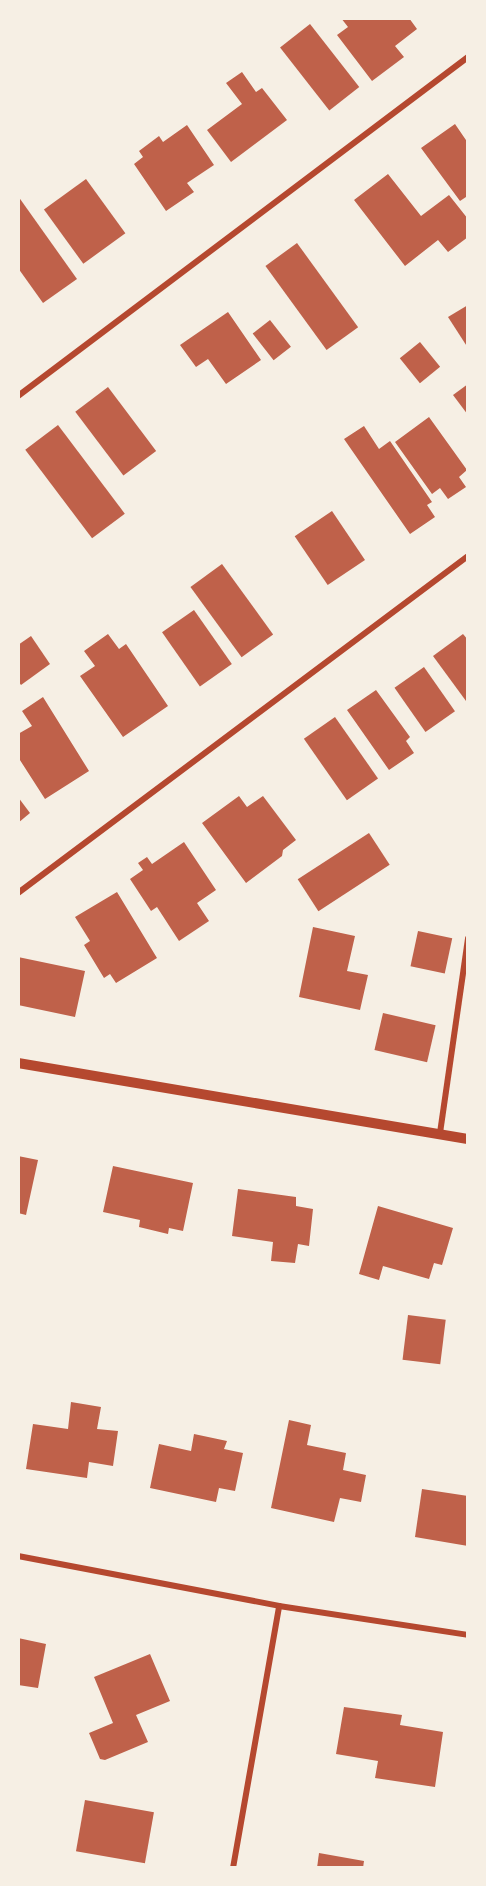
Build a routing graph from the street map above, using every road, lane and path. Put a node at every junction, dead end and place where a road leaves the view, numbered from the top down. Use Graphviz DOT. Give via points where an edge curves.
graph roads {
  1 [pos="468,57"];
  2 [pos="18,396"];
  3 [pos="468,556"];
  4 [pos="18,893"];
  5 [pos="468,938"];
  6 [pos="18,1062"];
  7 [pos="440,1134"];
  8 [pos="468,1139"];
  9 [pos="18,1556"];
  10 [pos="279,1605"];
  11 [pos="468,1635"];
  12 [pos="233,1868"];
  1 -- 2 [label="street"];
  3 -- 4 [label="street"];
  5 -- 7 [label="street"];
  6 -- 7 [label="street"];
  7 -- 8 [label="street"];
  9 -- 10 [label="street"];
  10 -- 11 [label="street"];
  10 -- 12 [label="street"];
}
